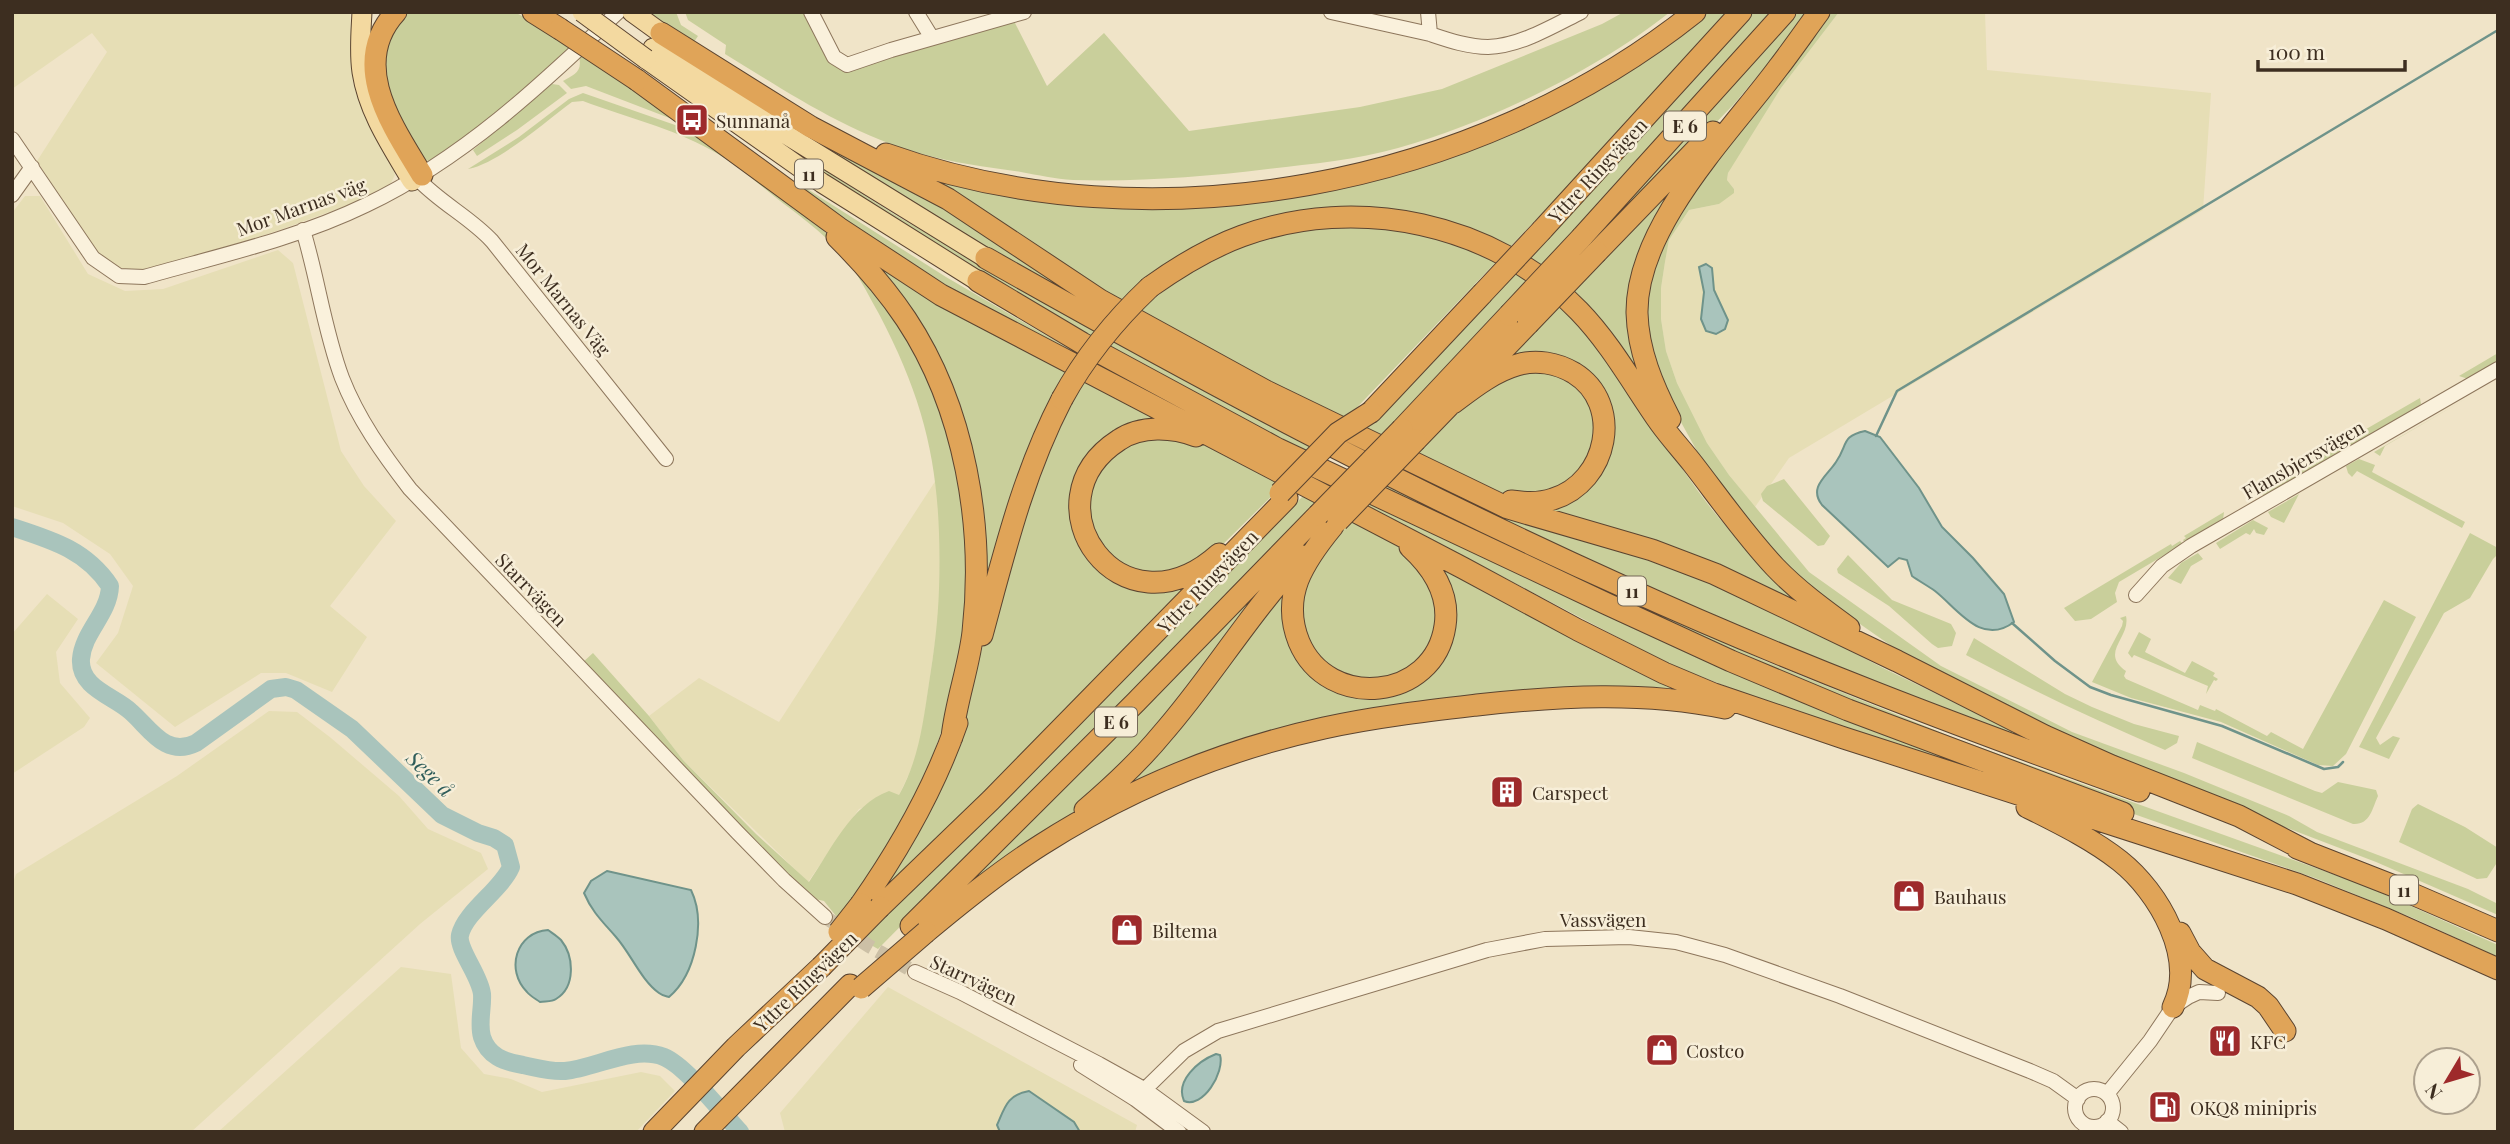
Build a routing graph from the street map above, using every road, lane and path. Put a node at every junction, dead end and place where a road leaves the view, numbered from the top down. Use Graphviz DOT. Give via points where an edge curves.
graph roads {
  1 [pos="362,12"];
  2 [pos="396,12"];
  3 [pos="526,12"];
  4 [pos="582,12"];
  5 [pos="600,12"];
  6 [pos="618,12"];
  7 [pos="632,12"];
  8 [pos="811,12"];
  9 [pos="916,12"];
  10 [pos="1024,12"];
  11 [pos="1331,12"];
  12 [pos="1428,12"];
  13 [pos="1581,12"];
  14 [pos="1695,12"];
  15 [pos="1741,12"];
  16 [pos="1785,12"];
  17 [pos="1819,12"];
  18 [pos="547,21"];
  19 [pos="1430,34"];
  20 [pos="932,38"];
  21 [pos="654,46"];
  22 [pos="1793,46"];
  23 [pos="785,112"];
  24 [pos="12,139"];
  25 [pos="726,143"];
  26 [pos="32,167"];
  27 [pos="417,178"];
  28 [pos="12,195"];
  29 [pos="303,230"];
  30 [pos="1590,245"];
  31 [pos="986,258"];
  32 [pos="978,281"];
  33 [pos="1518,320"];
  34 [pos="2498,369"];
  35 [pos="1453,403"];
  36 [pos="1409,434"];
  37 [pos="666,459"];
  38 [pos="1693,465"];
  39 [pos="1271,468"];
  40 [pos="1450,481"];
  41 [pos="1283,496"];
  42 [pos="1332,517"];
  43 [pos="2136,595"];
  44 [pos="1897,660"];
  45 [pos="952,737"];
  46 [pos="1970,778"];
  47 [pos="1042,844"];
  48 [pos="2310,853"];
  49 [pos="2139,879"];
  50 [pos="871,905"];
  51 [pos="825,917"];
  52 [pos="919,929"];
  53 [pos="2498,931"];
  54 [pos="2498,961"];
  55 [pos="2498,969"];
  56 [pos="2218,993"];
  57 [pos="2174,1007"];
  58 [pos="2285,1031"];
  59 [pos="1140,1094"];
  60 [pos="2107,1094"];
  61 [pos="2078,1098"];
  62 [pos="2107,1121"];
  63 [pos="655,1130"];
  64 [pos="705,1132"];
  65 [pos="1179,1132"];
  66 [pos="1203,1132"];
  67 [pos="2121,1132"];
  1 -- 27 [label="main road" via="366,92 380,125"];
  2 -- 27 [label="highway" via="379,43 376,79"];
  3 -- 18 [label="highway"];
  4 -- 21 [label="main road, 11, bridge"];
  5 -- 21 [label="main road, 11"];
  6 -- 27 [label="street, Mor Marnas väg" via="512,109"];
  7 -- 21 [label="main road"];
  8 -- 20 [label="street" via="834,57 844,65"];
  9 -- 20 [label="street"];
  10 -- 20 [label="street"];
  11 -- 19 [label="street"];
  12 -- 19 [label="street"];
  13 -- 19 [label="street" via="1529,36 1489,47"];
  14 -- 23 [label="highway" via="1573,92 1478,136 1361,173 1245,193 1154,198 1020,187 895,158"];
  15 -- 41 [label="highway, Yttre Ringvägen / E 6, bridge" via="1371,412"];
  16 -- 30 [label="highway, Yttre Ringvägen / E 6"];
  17 -- 22 [label="highway"];
  18 -- 25 [label="highway, bridge"];
  21 -- 23 [label="highway"];
  21 -- 31 [label="main road, 11" via="782,132"];
  21 -- 32 [label="main road, 11" via="822,183"];
  22 -- 30 [label="highway"];
  22 -- 38 [label="highway" via="1675,205 1657,236 1640,286 1637,312 1644,357"];
  23 -- 40 [label="highway" via="948,199 1100,300 1204,359"];
  24 -- 26 [label="street, Mor Marnas väg"];
  25 -- 39 [label="highway" via="839,228 941,295"];
  25 -- 45 [label="highway" via="861,261 907,320 945,398 964,463 975,549 973,633"];
  26 -- 28 [label="street"];
  26 -- 29 [label="street, Mor Marnas väg" via="93,258 119,276 144,278"];
  27 -- 29 [label="street, Mor Marnas väg"];
  27 -- 37 [label="street, Mor Marnas Väg" via="492,241"];
  29 -- 51 [label="street, Starrvägen" via="342,378 369,432 410,489 738,834"];
  30 -- 33 [label="highway, bridge"];
  31 -- 48 [label="highway, 11" via="1286,423 1449,506 1624,587 1938,718"];
  32 -- 54 [label="highway, 11" via="1278,449 1731,661 1996,767 2347,894"];
  33 -- 35 [label="highway"];
  33 -- 36 [label="highway, Yttre Ringvägen / E 6"];
  34 -- 43 [label="street, Flansbjersvägen" via="2191,545 2162,566"];
  35 -- 36 [label="highway"];
  35 -- 40 [label="highway" via="1518,365 1551,363 1579,376 1594,391 1605,427 1597,461 1581,482 1553,499 1512,502"];
  36 -- 42 [label="highway, Yttre Ringvägen / E 6, bridge"];
  38 -- 44 [label="highway" via="1778,570 1828,613"];
  38 -- 45 [label="highway, bridge" via="1578,310 1502,253 1426,225 1373,217 1297,221 1242,236 1150,287 1110,327 1074,377 1046,429 1019,499"];
  39 -- 41 [label="highway" via="1190,434 1153,429 1124,437 1108,446 1087,473 1081,492 1087,541 1115,572 1149,583 1169,582 1201,569"];
  39 -- 42 [label="highway"];
  40 -- 44 [label="highway" via="1508,508 1684,561"];
  41 -- 50 [label="highway, Yttre Ringvägen / E 6" via="991,800"];
  42 -- 42 [label="highway" via="1408,546 1437,576 1446,611 1444,633 1421,671 1397,684 1365,690 1335,682 1314,666 1298,640 1292,615 1296,588"];
  42 -- 46 [label="highway" via="1714,694"];
  42 -- 47 [label="highway" via="1150,748"];
  42 -- 52 [label="highway, Yttre Ringvägen / E 6" via="1136,702"];
  44 -- 48 [label="highway" via="2045,736 2239,816"];
  45 -- 50 [label="highway"];
  46 -- 47 [label="highway" via="1714,706 1596,696 1539,699 1381,717 1268,743 1173,775"];
  46 -- 49 [label="highway" via="2091,841"];
  46 -- 55 [label="highway" via="2297,884"];
  47 -- 52 [label="highway"];
  48 -- 53 [label="highway, 11"];
  49 -- 57 [label="highway" via="2177,946 2181,978"];
  49 -- 58 [label="highway" via="2166,907 2199,963 2258,996"];
  50 -- 63 [label="highway, Yttre Ringvägen, bridge"];
  52 -- 64 [label="highway, bridge"];
  56 -- 57 [label="street" via="2199,992"];
  57 -- 60 [label="street"];
  59 -- 59 [label="street, Starrvägen" via="1015,1020 915,972 1095,1072"];
  59 -- 61 [label="street, Vassvägen" via="1184,1051 1217,1031 1487,950 1545,939 1600,936 1658,939 1725,955 2030,1071"];
  59 -- 65 [label="street, Starrvägen"];
  59 -- 66 [label="street, Starrvägen"];
  60 -- 61 [label="street" via="2090,1089"];
  60 -- 62 [label="street" via="2113,1109"];
  61 -- 62 [label="street" via="2075,1110 2082,1123 2094,1127"];
  62 -- 67 [label="street"];
}
